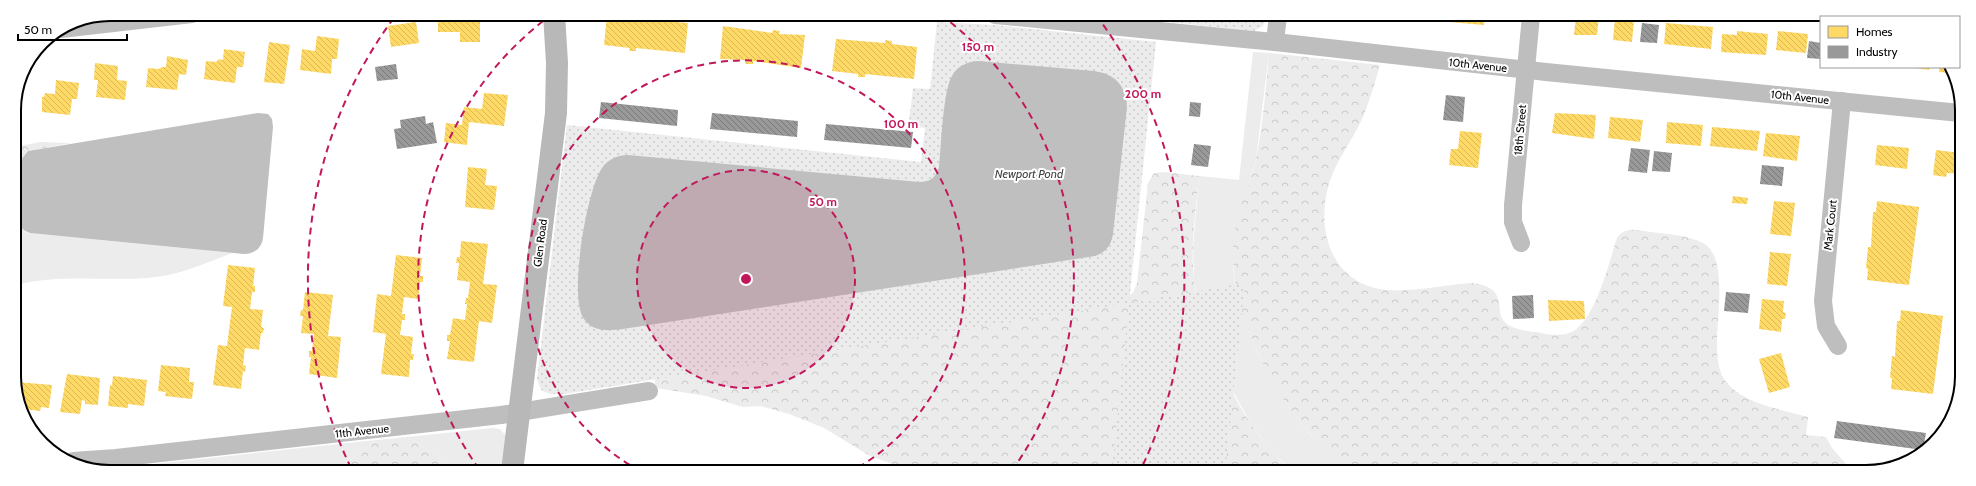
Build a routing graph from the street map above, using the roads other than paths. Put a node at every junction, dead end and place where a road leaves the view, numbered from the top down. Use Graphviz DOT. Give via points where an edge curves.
graph roads {
  1 [pos="118,21"];
  2 [pos="554,21"];
  3 [pos="1074,21"];
  4 [pos="1277,21"];
  5 [pos="1530,21"];
  6 [pos="81,26"];
  7 [pos="1275,42"];
  8 [pos="1525,70"];
  9 [pos="1842,101"];
  10 [pos="1955,112"];
  11 [pos="1521,243"];
  12 [pos="1838,346"];
  13 [pos="649,391"];
  14 [pos="520,412"];
  15 [pos="81,460"];
  16 [pos="513,465"];
  1 -- 6 [label="street"];
  2 -- 14 [label="street, Glen Road" via="556,112"];
  3 -- 7 [label="street, 10th Avenue"];
  4 -- 7 [label="street"];
  5 -- 8 [label="street, 18th Street"];
  7 -- 8 [label="street, 10th Avenue"];
  8 -- 9 [label="street, 10th Avenue"];
  8 -- 11 [label="street, 18th Street" via="1512,212 1514,227"];
  9 -- 10 [label="street, 10th Avenue"];
  9 -- 12 [label="street, Mark Court" via="1822,301 1826,326"];
  13 -- 14 [label="street, 11th Avenue"];
  14 -- 15 [label="street, 11th Avenue" via="104,460"];
  14 -- 16 [label="street, Glen Road"];
}
